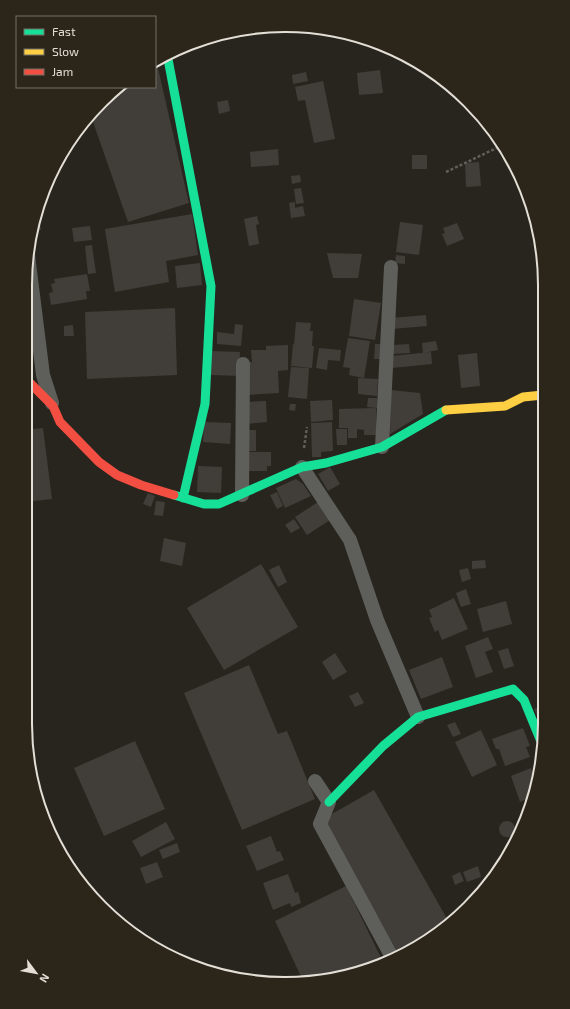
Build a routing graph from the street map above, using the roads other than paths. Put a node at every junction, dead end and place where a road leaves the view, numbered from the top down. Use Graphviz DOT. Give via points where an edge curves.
graph roads {
  1 [pos="168,61"];
  2 [pos="391,267"];
  3 [pos="32,287"];
  4 [pos="243,364"];
  5 [pos="32,385"];
  6 [pos="538,396"];
  7 [pos="52,406"];
  8 [pos="382,447"];
  9 [pos="302,467"];
  10 [pos="242,495"];
  11 [pos="183,498"];
  12 [pos="418,717"];
  13 [pos="537,733"];
  14 [pos="315,781"];
  15 [pos="329,802"];
  16 [pos="390,954"];
  1 -- 11 [label="street" via="211,286 205,404"];
  2 -- 8 [label="street"];
  3 -- 7 [label="street" via="43,375"];
  4 -- 10 [label="street"];
  5 -- 7 [label="street"];
  6 -- 8 [label="street" via="523,397 505,406 444,410"];
  7 -- 11 [label="street" via="60,422 99,462 117,475"];
  8 -- 9 [label="street"];
  9 -- 10 [label="street"];
  9 -- 12 [label="street" via="350,540 377,620"];
  10 -- 11 [label="street" via="219,504 204,504"];
  12 -- 13 [label="street" via="513,689 524,700"];
  12 -- 15 [label="street" via="383,746"];
  14 -- 15 [label="street"];
  15 -- 16 [label="street" via="320,824"];
}
